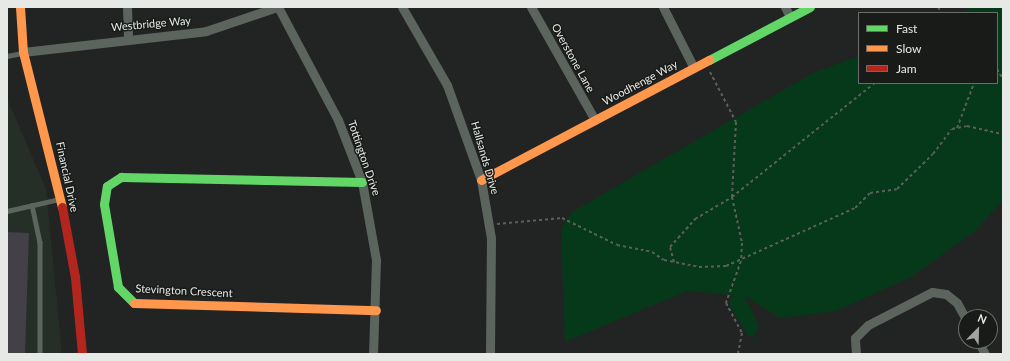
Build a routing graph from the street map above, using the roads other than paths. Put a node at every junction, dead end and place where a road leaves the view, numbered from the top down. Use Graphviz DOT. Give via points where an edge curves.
graph roads {
  1 [pos="20,7"];
  2 [pos="127,7"];
  3 [pos="278,7"];
  4 [pos="402,7"];
  5 [pos="531,7"];
  6 [pos="663,7"];
  7 [pos="785,7"];
  8 [pos="810,7"];
  9 [pos="790,18"];
  10 [pos="128,38"];
  11 [pos="23,52"];
  12 [pos="7,56"];
  13 [pos="694,68"];
  14 [pos="594,120"];
  15 [pos="481,180"];
  16 [pos="362,182"];
  17 [pos="60,199"];
  18 [pos="32,205"];
  19 [pos="7,211"];
  20 [pos="960,309"];
  21 [pos="376,310"];
  22 [pos="40,354"];
  23 [pos="82,354"];
  24 [pos="373,354"];
  25 [pos="490,354"];
  26 [pos="856,354"];
  1 -- 11 [label="street, Financial Drive"];
  2 -- 10 [label="street"];
  3 -- 10 [label="street, Westbridge Way" via="206,31"];
  3 -- 16 [label="street, Tottington Drive" via="338,120"];
  4 -- 15 [label="street, Hallsands Drive" via="447,85"];
  5 -- 14 [label="street, Overstone Lane"];
  6 -- 13 [label="street"];
  7 -- 9 [label="street"];
  8 -- 9 [label="street, Woodhenge Way"];
  9 -- 13 [label="street, Woodhenge Way"];
  10 -- 11 [label="street, Westbridge Way"];
  11 -- 12 [label="lane"];
  11 -- 17 [label="street, Financial Drive"];
  13 -- 14 [label="street, Woodhenge Way"];
  14 -- 15 [label="street, Woodhenge Way"];
  15 -- 25 [label="street, Hallsands Drive" via="489,225"];
  16 -- 21 [label="street, Tottington Drive" via="374,237"];
  16 -- 21 [label="street, Stevington Crescent" via="121,177 107,186 104,204 118,287 134,303"];
  17 -- 18 [label="lane"];
  17 -- 23 [label="street, Financial Drive" via="75,277"];
  18 -- 19 [label="lane"];
  18 -- 22 [label="lane" via="40,242"];
  20 -- 26 [label="street" via="946,294 932,292 868,325 855,338"];
  21 -- 24 [label="street, Tottington Drive"];
}
